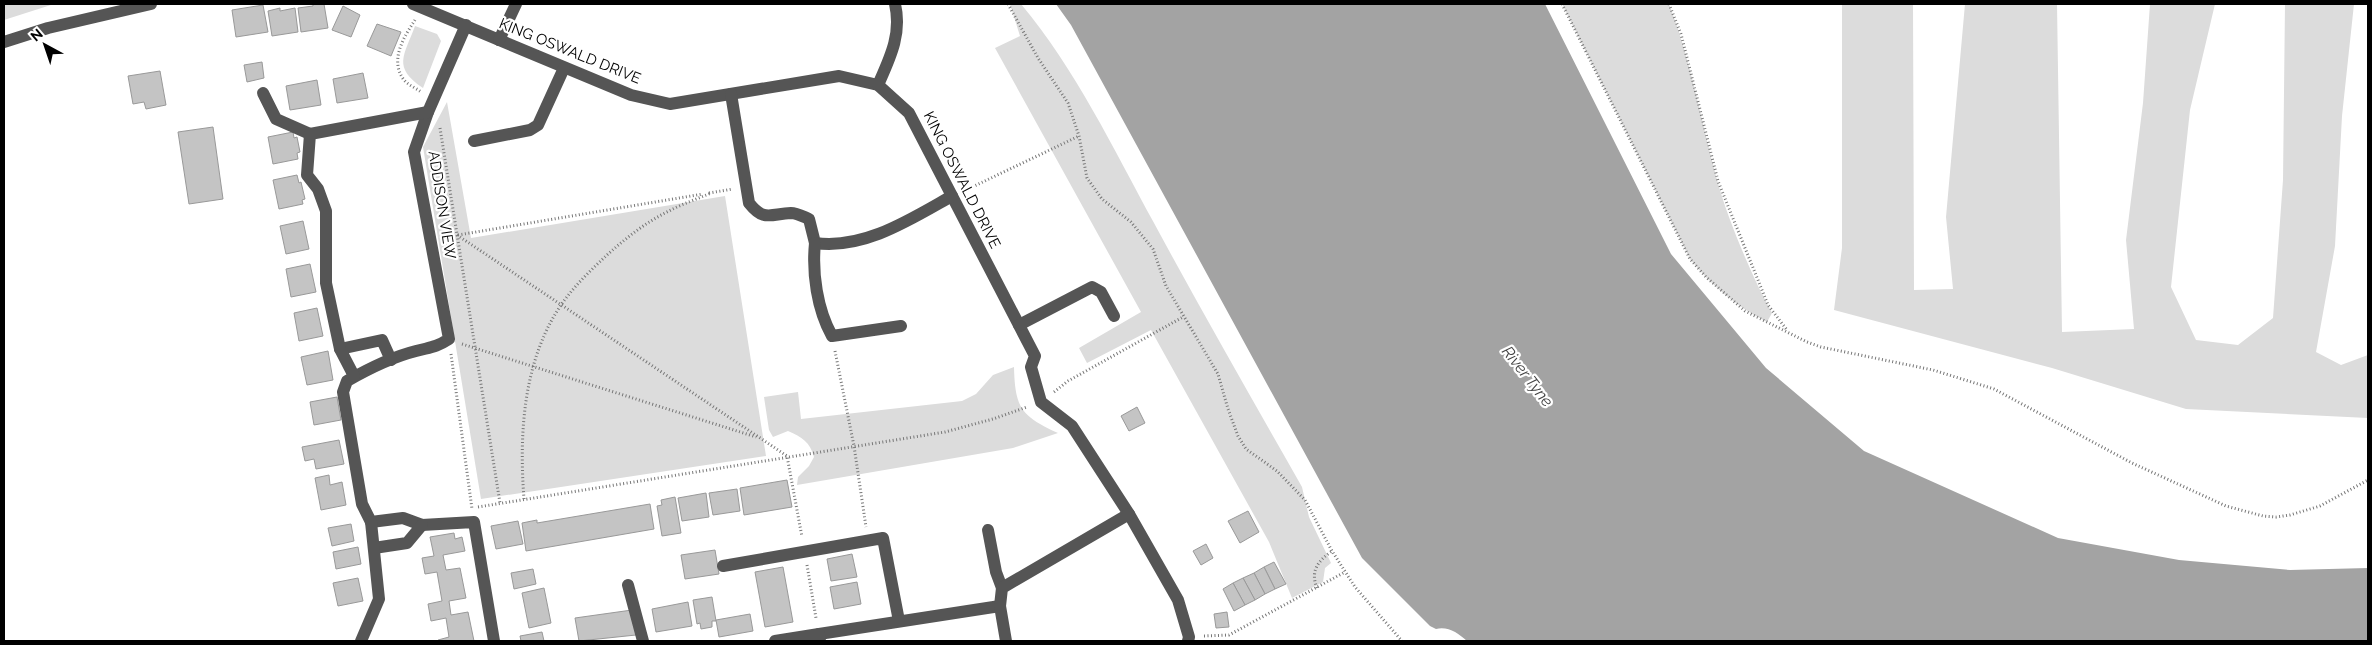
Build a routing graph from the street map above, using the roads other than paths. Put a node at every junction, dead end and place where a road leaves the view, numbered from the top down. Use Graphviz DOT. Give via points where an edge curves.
graph roads {
  1 [pos="151,4"];
  2 [pos="516,4"];
  3 [pos="895,4"];
  4 [pos="417,6"];
  5 [pos="466,25"];
  6 [pos="499,40"];
  7 [pos="4,42"];
  8 [pos="564,68"];
  9 [pos="878,85"];
  10 [pos="263,93"];
  11 [pos="731,94"];
  12 [pos="428,112"];
  13 [pos="310,134"];
  14 [pos="474,142"];
  15 [pos="952,196"];
  16 [pos="815,243"];
  17 [pos="1114,316"];
  18 [pos="1020,325"];
  19 [pos="901,326"];
  20 [pos="340,349"];
  21 [pos="391,360"];
  22 [pos="354,376"];
  23 [pos="1129,514"];
  24 [pos="371,522"];
  25 [pos="422,525"];
  26 [pos="988,530"];
  27 [pos="374,548"];
  28 [pos="723,566"];
  29 [pos="628,585"];
  30 [pos="1002,588"];
  31 [pos="1000,606"];
  32 [pos="899,621"];
  33 [pos="819,638"];
  34 [pos="1188,639"];
  35 [pos="361,641"];
  36 [pos="494,641"];
  37 [pos="643,641"];
  38 [pos="775,641"];
  39 [pos="1006,641"];
  1 -- 7 [label="street" via="48,28"];
  2 -- 6 [label="street"];
  3 -- 9 [label="street" via="899,20 895,42"];
  4 -- 5 [label="street, KING OSWALD DRIVE"];
  5 -- 6 [label="street, KING OSWALD DRIVE"];
  5 -- 12 [label="street, ADDISON VIEW"];
  6 -- 8 [label="street, KING OSWALD DRIVE"];
  8 -- 11 [label="street, KING OSWALD DRIVE" via="631,96 670,104"];
  8 -- 14 [label="street" via="538,125 530,130"];
  9 -- 11 [label="street, KING OSWALD DRIVE" via="839,76"];
  9 -- 15 [label="street, KING OSWALD DRIVE" via="909,113"];
  10 -- 13 [label="street" via="276,118"];
  11 -- 16 [label="street" via="749,203 757,213 772,217 792,213 810,219"];
  12 -- 13 [label="street"];
  12 -- 21 [label="street, ADDISON VIEW" via="414,152 449,339 435,348"];
  13 -- 20 [label="street" via="307,175 318,189 326,211 326,283"];
  15 -- 16 [label="street" via="866,239 830,245"];
  15 -- 18 [label="street, KING OSWALD DRIVE"];
  16 -- 19 [label="street" via="813,262 823,319 832,336"];
  17 -- 18 [label="street" via="1101,292 1092,287"];
  18 -- 23 [label="street, KING OSWALD DRIVE" via="1035,356 1031,367 1041,402 1072,426"];
  20 -- 21 [label="street" via="382,340"];
  20 -- 22 [label="street"];
  21 -- 22 [label="street"];
  22 -- 24 [label="street" via="347,380 343,392 362,504"];
  23 -- 30 [label="street"];
  23 -- 34 [label="street" via="1178,600"];
  24 -- 25 [label="street" via="403,518"];
  24 -- 27 [label="street"];
  25 -- 27 [label="street" via="407,543"];
  25 -- 36 [label="street" via="474,522"];
  26 -- 30 [label="street"];
  27 -- 35 [label="street" via="379,599"];
  28 -- 32 [label="street" via="883,538"];
  29 -- 37 [label="street"];
  30 -- 31 [label="street"];
  31 -- 32 [label="street"];
  31 -- 39 [label="street"];
  32 -- 33 [label="street"];
  33 -- 38 [label="street"];
}
